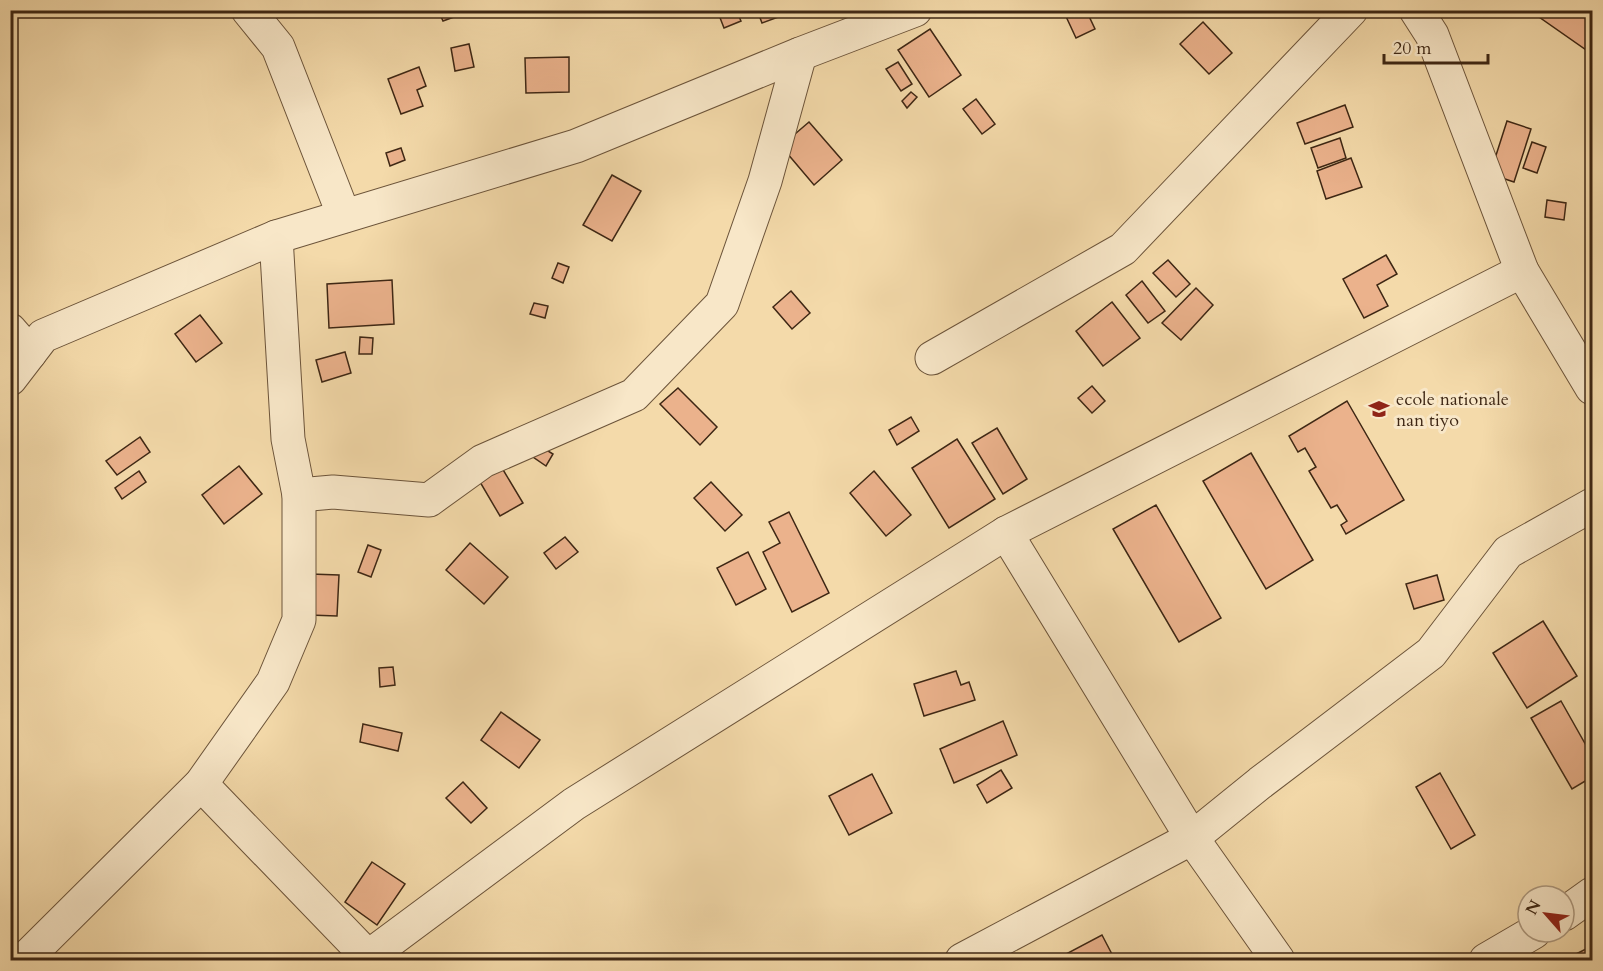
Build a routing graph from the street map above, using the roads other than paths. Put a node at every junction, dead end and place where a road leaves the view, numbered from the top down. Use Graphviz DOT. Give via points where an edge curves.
graph roads {
  1 [pos="248,10"];
  2 [pos="915,10"];
  3 [pos="1351,10"];
  4 [pos="1416,10"];
  5 [pos="800,54"];
  6 [pos="344,216"];
  7 [pos="276,237"];
  8 [pos="1522,271"];
  9 [pos="20,342"];
  10 [pos="932,358"];
  11 [pos="10,378"];
  12 [pos="1593,388"];
  13 [pos="299,495"];
  14 [pos="1593,505"];
  15 [pos="1006,533"];
  16 [pos="201,784"];
  17 [pos="1192,838"];
  18 [pos="1593,894"];
  19 [pos="1576,906"];
  20 [pos="1516,942"];
  21 [pos="369,959"];
  22 [pos="24,960"];
  23 [pos="962,960"];
  24 [pos="1278,960"];
  25 [pos="1486,960"];
  1 -- 6 [label="street" via="278,47"];
  2 -- 5 [label="street"];
  3 -- 10 [label="street" via="1123,249"];
  4 -- 8 [label="street" via="1432,34"];
  5 -- 6 [label="street" via="576,146"];
  5 -- 13 [label="street" via="765,181 722,304 634,395 483,461 429,500 333,492"];
  6 -- 7 [label="street"];
  7 -- 9 [label="street" via="43,336"];
  7 -- 13 [label="street" via="288,439"];
  8 -- 12 [label="street"];
  8 -- 15 [label="street"];
  9 -- 11 [label="street"];
  13 -- 16 [label="street" via="298,620 273,682"];
  14 -- 17 [label="street" via="1508,552 1431,653"];
  15 -- 17 [label="street"];
  15 -- 21 [label="street" via="574,804"];
  16 -- 21 [label="street"];
  16 -- 22 [label="street"];
  17 -- 23 [label="street"];
  17 -- 24 [label="street"];
  18 -- 19 [label="street"];
  20 -- 25 [label="street"];
}
